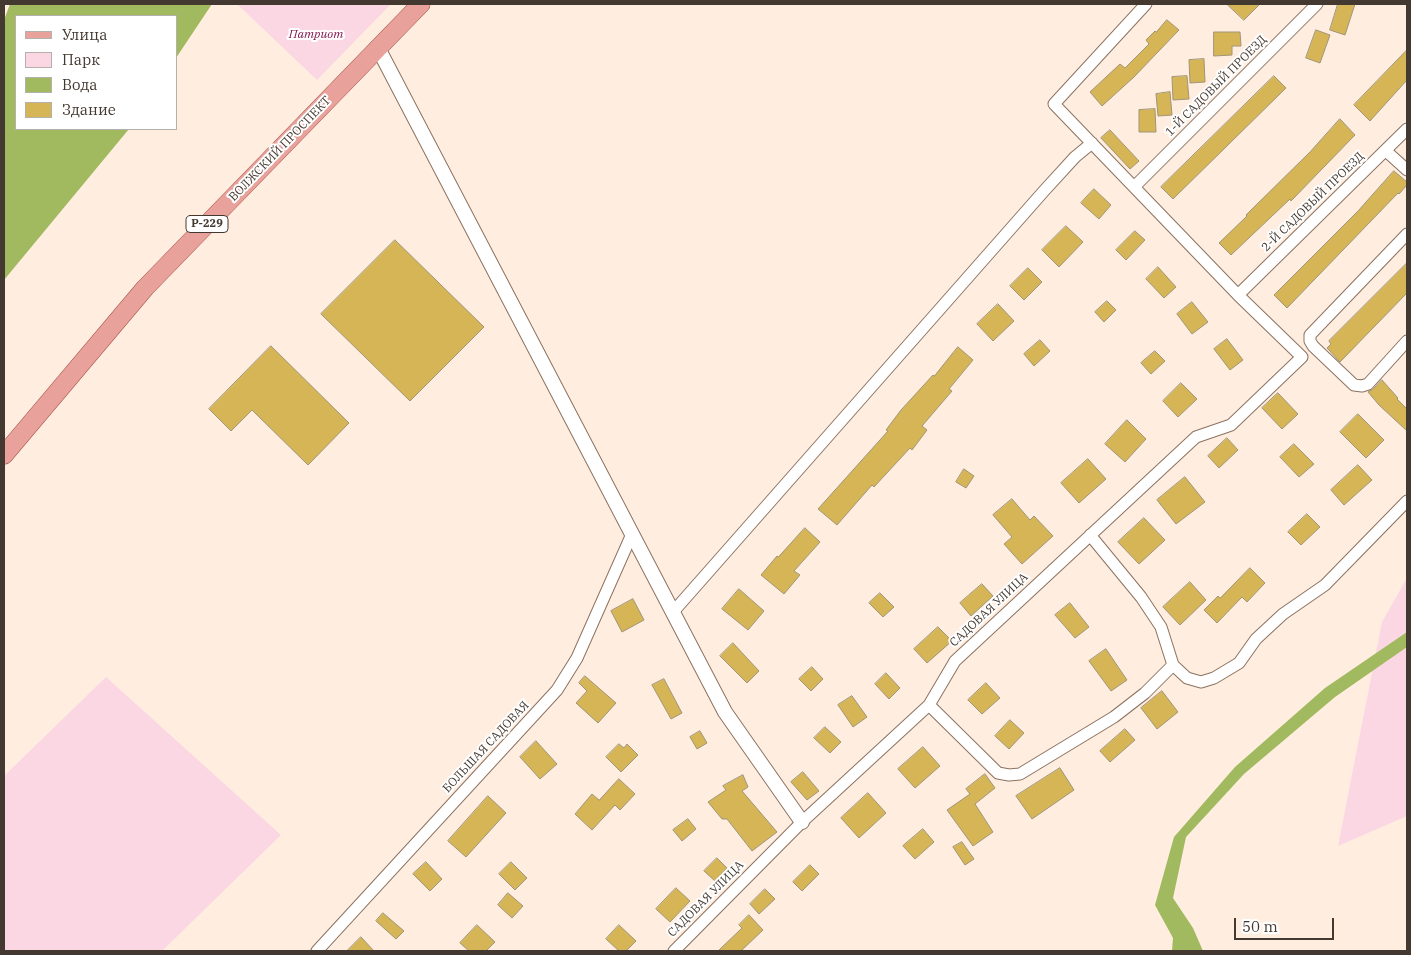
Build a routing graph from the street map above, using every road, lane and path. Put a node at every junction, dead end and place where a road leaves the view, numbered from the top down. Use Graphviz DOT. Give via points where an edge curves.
graph roads {
  1 [pos="421,4"];
  2 [pos="1146,4"];
  3 [pos="1317,4"];
  4 [pos="378,48"];
  5 [pos="1407,129"];
  6 [pos="1092,144"];
  7 [pos="1386,151"];
  8 [pos="1407,170"];
  9 [pos="1134,187"];
  10 [pos="1407,234"];
  11 [pos="1238,295"];
  12 [pos="1407,341"];
  13 [pos="4,455"];
  14 [pos="1407,501"];
  15 [pos="632,534"];
  16 [pos="1090,534"];
  17 [pos="673,612"];
  18 [pos="1173,665"];
  19 [pos="929,705"];
  20 [pos="802,822"];
  21 [pos="317,951"];
  22 [pos="674,951"];
  1 -- 4 [label="main road, ВОЛЖСКИЙ ПРОСПЕКТ / Р-229"];
  2 -- 6 [label="street" via="1054,104"];
  3 -- 9 [label="street, 1-Й САДОВЫЙ ПРОЕЗД"];
  4 -- 13 [label="main road, ВОЛЖСКИЙ ПРОСПЕКТ / Р-229" via="145,288"];
  4 -- 15 [label="street"];
  5 -- 7 [label="street, 2-Й САДОВЫЙ ПРОЕЗД"];
  6 -- 9 [label="street"];
  6 -- 17 [label="street" via="1075,157 1039,196"];
  7 -- 8 [label="street"];
  7 -- 11 [label="street, 2-Й САДОВЫЙ ПРОЕЗД"];
  9 -- 11 [label="street"];
  10 -- 12 [label="street" via="1310,335 1313,346 1354,385 1362,386 1368,384"];
  11 -- 16 [label="street, САДОВАЯ УЛИЦА" via="1302,357 1232,425 1196,437"];
  14 -- 18 [label="street" via="1325,585 1256,639 1239,663 1201,682 1187,678"];
  15 -- 17 [label="street"];
  15 -- 21 [label="street, БОЛЬШАЯ САДОВАЯ" via="577,658 557,690"];
  16 -- 18 [label="street" via="1161,627"];
  16 -- 19 [label="street, САДОВАЯ УЛИЦА" via="955,661"];
  17 -- 20 [label="street" via="725,712"];
  18 -- 19 [label="street" via="1114,717 1020,774 998,773"];
  19 -- 20 [label="street, САДОВАЯ УЛИЦА"];
  20 -- 22 [label="street, САДОВАЯ УЛИЦА"];
}
